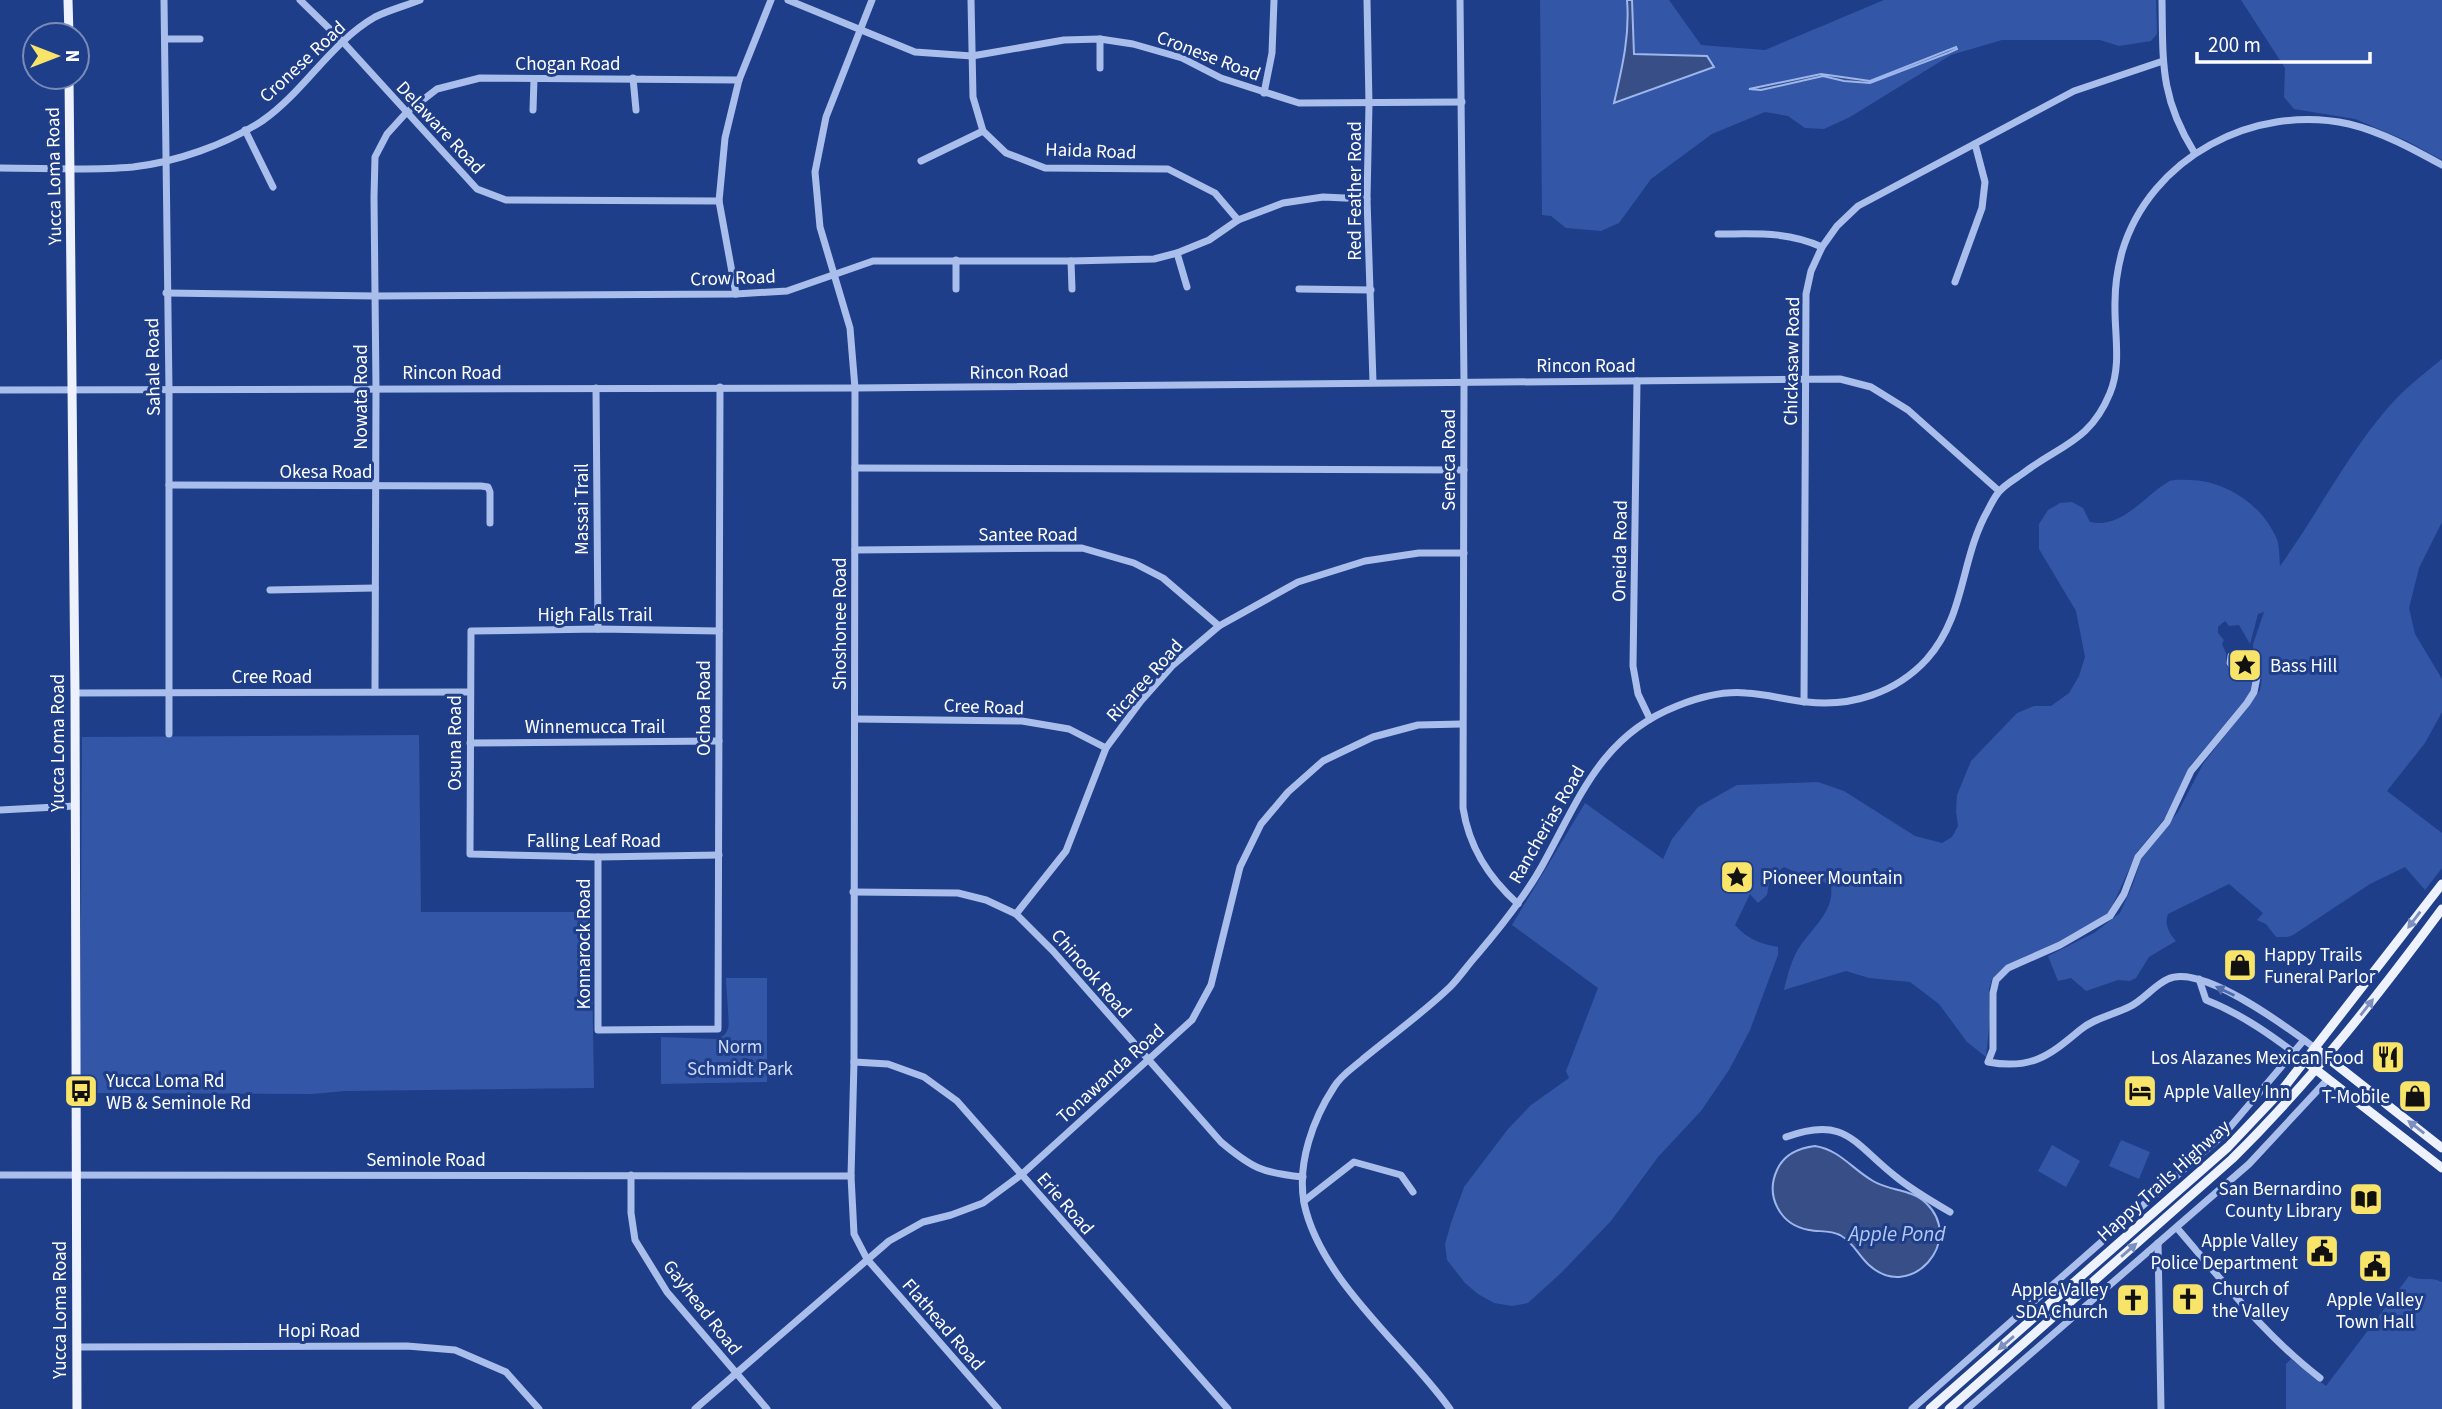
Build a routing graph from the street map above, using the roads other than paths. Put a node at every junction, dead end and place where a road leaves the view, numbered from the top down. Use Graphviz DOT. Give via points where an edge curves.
graph roads {
  1 [pos="68,0"];
  2 [pos="164,0"];
  3 [pos="300,0"];
  4 [pos="420,0"];
  5 [pos="771,0"];
  6 [pos="788,0"];
  7 [pos="872,0"];
  8 [pos="971,0"];
  9 [pos="1274,0"];
  10 [pos="1367,0"];
  11 [pos="1461,0"];
  12 [pos="2162,0"];
  13 [pos="69,21"];
  14 [pos="860,30"];
  15 [pos="165,39"];
  16 [pos="201,39"];
  17 [pos="1100,39"];
  18 [pos="343,42"];
  19 [pos="972,56"];
  20 [pos="2163,61"];
  21 [pos="1100,68"];
  22 [pos="634,78"];
  23 [pos="534,79"];
  24 [pos="738,80"];
  25 [pos="69,91"];
  26 [pos="1264,93"];
  27 [pos="1462,103"];
  28 [pos="1369,104"];
  29 [pos="533,110"];
  30 [pos="636,110"];
  31 [pos="406,113"];
  32 [pos="245,130"];
  33 [pos="983,131"];
  34 [pos="1975,144"];
  35 [pos="2194,152"];
  36 [pos="166,160"];
  37 [pos="921,161"];
  38 [pos="2442,165"];
  39 [pos="0,168"];
  40 [pos="71,168"];
  41 [pos="273,187"];
  42 [pos="1367,199"];
  43 [pos="719,201"];
  44 [pos="1238,220"];
  45 [pos="1718,234"];
  46 [pos="1822,247"];
  47 [pos="1177,253"];
  48 [pos="956,260"];
  49 [pos="1071,261"];
  50 [pos="835,275"];
  51 [pos="1955,282"];
  52 [pos="1187,287"];
  53 [pos="956,289"];
  54 [pos="1072,289"];
  55 [pos="1299,289"];
  56 [pos="1371,290"];
  57 [pos="166,293"];
  58 [pos="736,294"];
  59 [pos="376,296"];
  60 [pos="1807,379"];
  61 [pos="1637,381"];
  62 [pos="1373,382"];
  63 [pos="1464,382"];
  64 [pos="720,387"];
  65 [pos="376,388"];
  66 [pos="596,388"];
  67 [pos="855,388"];
  68 [pos="73,389"];
  69 [pos="0,390"];
  70 [pos="169,390"];
  71 [pos="855,468"];
  72 [pos="1464,470"];
  73 [pos="170,485"];
  74 [pos="374,487"];
  75 [pos="1998,491"];
  76 [pos="490,523"];
  77 [pos="855,550"];
  78 [pos="1464,553"];
  79 [pos="375,588"];
  80 [pos="270,590"];
  81 [pos="1219,626"];
  82 [pos="598,629"];
  83 [pos="471,631"];
  84 [pos="719,631"];
  85 [pos="2231,656"];
  86 [pos="375,691"];
  87 [pos="169,692"];
  88 [pos="470,692"];
  89 [pos="75,693"];
  90 [pos="1804,702"];
  91 [pos="855,719"];
  92 [pos="1650,719"];
  93 [pos="1462,724"];
  94 [pos="170,734"];
  95 [pos="719,741"];
  96 [pos="470,743"];
  97 [pos="1106,748"];
  98 [pos="75,806"];
  99 [pos="0,810"];
  100 [pos="470,855"];
  101 [pos="719,855"];
  102 [pos="598,857"];
  103 [pos="2442,884"];
  104 [pos="853,891"];
  105 [pos="1518,904"];
  106 [pos="2442,909"];
  107 [pos="1016,914"];
  108 [pos="2199,979"];
  109 [pos="2263,1011"];
  110 [pos="2255,1026"];
  111 [pos="598,1030"];
  112 [pos="2304,1040"];
  113 [pos="2315,1048"];
  114 [pos="2294,1053"];
  115 [pos="2328,1057"];
  116 [pos="1148,1061"];
  117 [pos="2305,1061"];
  118 [pos="854,1062"];
  119 [pos="2316,1070"];
  120 [pos="2328,1080"];
  121 [pos="1786,1137"];
  122 [pos="2442,1148"];
  123 [pos="2442,1168"];
  124 [pos="0,1175"];
  125 [pos="76,1175"];
  126 [pos="631,1175"];
  127 [pos="1021,1175"];
  128 [pos="851,1176"];
  129 [pos="1303,1177"];
  130 [pos="1413,1192"];
  131 [pos="1304,1201"];
  132 [pos="1950,1212"];
  133 [pos="2177,1228"];
  134 [pos="2158,1242"];
  135 [pos="867,1259"];
  136 [pos="76,1347"];
  137 [pos="735,1374"];
  138 [pos="2320,1378"];
  139 [pos="77,1409"];
  140 [pos="539,1409"];
  141 [pos="695,1409"];
  142 [pos="767,1409"];
  143 [pos="998,1409"];
  144 [pos="1228,1409"];
  145 [pos="1450,1409"];
  146 [pos="1912,1409"];
  147 [pos="1930,1409"];
  148 [pos="1949,1409"];
  149 [pos="1967,1409"];
  150 [pos="2161,1409"];
  1 -- 13 [label="main road"];
  2 -- 15 [label="street, Sahale Road"];
  3 -- 18 [label="street, Delaware Road"];
  4 -- 18 [label="street, Cronese Road" via="376,17"];
  5 -- 24 [label="street"];
  6 -- 14 [label="street, Cronese Road"];
  7 -- 14 [label="street, Shoshonee Road"];
  8 -- 19 [label="street"];
  9 -- 26 [label="street" via="1272,53"];
  10 -- 28 [label="street, Red Feather Road"];
  11 -- 27 [label="street, Seneca Road"];
  12 -- 20 [label="street"];
  14 -- 19 [label="street, Cronese Road" via="915,52"];
  14 -- 50 [label="street, Shoshonee Road" via="826,117 815,172 820,227"];
  15 -- 16 [label="street"];
  15 -- 36 [label="street, Sahale Road"];
  17 -- 19 [label="street, Cronese Road" via="1064,40"];
  17 -- 21 [label="street"];
  17 -- 26 [label="street, Cronese Road" via="1182,58"];
  18 -- 31 [label="street, Delaware Road"];
  18 -- 32 [label="street, Cronese Road" via="298,91"];
  19 -- 33 [label="street" via="973,97"];
  20 -- 34 [label="street, Chickasaw Road" via="2074,91"];
  20 -- 35 [label="street" via="2178,126"];
  22 -- 23 [label="street, Chogan Road"];
  22 -- 24 [label="street, Chogan Road"];
  22 -- 30 [label="street"];
  23 -- 29 [label="street"];
  23 -- 31 [label="street, Chogan Road" via="480,78 437,89"];
  24 -- 43 [label="street" via="725,138"];
  25 -- 40 [label="main road, Yucca Loma Road"];
  26 -- 28 [label="street, Cronese Road" via="1298,103"];
  27 -- 28 [label="street, Cronese Road"];
  27 -- 63 [label="street, Seneca Road"];
  28 -- 42 [label="street, Red Feather Road"];
  31 -- 43 [label="street, Delaware Road" via="477,189 506,200"];
  31 -- 59 [label="street, Nowata Road" via="387,134 375,158"];
  32 -- 36 [label="street, Cronese Road"];
  32 -- 41 [label="street"];
  33 -- 37 [label="street"];
  33 -- 44 [label="street, Haida Road" via="1006,153 1045,168 1168,169 1215,193"];
  34 -- 46 [label="street, Chickasaw Road" via="1858,206"];
  34 -- 51 [label="street" via="1985,182 1982,208"];
  35 -- 38 [label="street, Rancherias Road" via="2272,122 2331,121 2366,129"];
  35 -- 75 [label="street, Rancherias Road" via="2145,205 2121,254 2115,301 2117,365 2099,417 2074,443"];
  36 -- 40 [label="street, Cronese Road" via="132,167"];
  36 -- 57 [label="street, Sahale Road"];
  39 -- 40 [label="street, Cronese Road"];
  40 -- 68 [label="main road, Yucca Loma Road"];
  42 -- 44 [label="street, Crow Road" via="1323,197 1283,203"];
  42 -- 56 [label="street, Red Feather Road"];
  43 -- 58 [label="street"];
  44 -- 47 [label="street, Crow Road" via="1209,240"];
  45 -- 46 [label="street" via="1772,233 1800,237"];
  46 -- 60 [label="street, Chickasaw Road" via="1806,294"];
  47 -- 49 [label="street, Crow Road"];
  47 -- 52 [label="street"];
  48 -- 49 [label="street, Crow Road"];
  48 -- 50 [label="street, Crow Road" via="873,261"];
  48 -- 53 [label="street"];
  49 -- 54 [label="street"];
  50 -- 58 [label="street, Crow Road" via="787,291"];
  50 -- 67 [label="street, Shoshonee Road" via="850,328"];
  55 -- 56 [label="street"];
  56 -- 62 [label="street, Red Feather Road"];
  57 -- 59 [label="street, Crow Road"];
  57 -- 70 [label="street, Sahale Road"];
  58 -- 59 [label="street, Crow Road"];
  59 -- 65 [label="street, Nowata Road"];
  60 -- 61 [label="street, Rincon Road"];
  60 -- 75 [label="street, Rincon Road" via="1839,379 1871,387 1909,410"];
  60 -- 90 [label="street, Chickasaw Road"];
  61 -- 63 [label="street, Rincon Road"];
  61 -- 92 [label="street, Oneida Road" via="1633,666 1638,694"];
  62 -- 63 [label="street, Rincon Road"];
  62 -- 67 [label="street, Rincon Road"];
  63 -- 72 [label="street, Seneca Road"];
  64 -- 66 [label="street, Rincon Road"];
  64 -- 67 [label="street, Rincon Road"];
  64 -- 84 [label="street, Ochoa Road"];
  65 -- 66 [label="street, Rincon Road"];
  65 -- 70 [label="street, Rincon Road"];
  65 -- 74 [label="street, Nowata Road"];
  66 -- 82 [label="street, Massai Trail"];
  67 -- 71 [label="street, Shoshonee Road"];
  68 -- 69 [label="street, Rincon Road"];
  68 -- 70 [label="street, Rincon Road"];
  68 -- 89 [label="main road, Yucca Loma Road"];
  70 -- 73 [label="street, Sahale Road"];
  71 -- 72 [label="street"];
  71 -- 77 [label="street, Shoshonee Road"];
  72 -- 78 [label="street, Seneca Road"];
  73 -- 74 [label="street, Okesa Road"];
  73 -- 87 [label="street, Sahale Road"];
  74 -- 76 [label="street, Okesa Road" via="488,487"];
  74 -- 79 [label="street, Nowata Road"];
  75 -- 90 [label="street, Rancherias Road" via="1976,531 1947,632 1925,662 1900,683 1874,696 1836,704"];
  77 -- 81 [label="street, Santee Road" via="1082,548 1134,563 1163,578"];
  77 -- 91 [label="street, Shoshonee Road"];
  78 -- 81 [label="street, Ricaree Road" via="1419,553 1365,561 1298,582"];
  78 -- 93 [label="street, Seneca Road"];
  79 -- 80 [label="street"];
  79 -- 86 [label="street, Nowata Road"];
  81 -- 97 [label="street, Ricaree Road" via="1173,666"];
  82 -- 83 [label="street, High Falls Trail"];
  82 -- 84 [label="street, High Falls Trail"];
  83 -- 88 [label="street, Osuna Road"];
  84 -- 95 [label="street, Ochoa Road"];
  85 -- 108 [label="street" via="2236,672 2257,677 2248,703 2191,771 2167,822 2138,857 2110,916 2008,968 1996,979 1993,1049 1988,1062 2025,1064 2054,1053 2084,1027 2131,1007 2169,978"];
  86 -- 87 [label="street, Cree Road"];
  86 -- 88 [label="street, Cree Road"];
  87 -- 89 [label="street, Cree Road"];
  87 -- 94 [label="street, Sahale Road"];
  88 -- 96 [label="street, Osuna Road"];
  89 -- 98 [label="main road, Yucca Loma Road"];
  90 -- 92 [label="street, Rancherias Road" via="1742,692 1679,705"];
  91 -- 97 [label="street, Cree Road" via="1022,721 1069,729"];
  91 -- 104 [label="street, Shoshonee Road"];
  92 -- 105 [label="street, Rancherias Road" via="1625,736 1597,766"];
  93 -- 105 [label="street, Seneca Road" via="1463,808 1468,833 1482,863"];
  93 -- 116 [label="street, Tonawanda Road" via="1418,725 1373,737 1323,761 1288,792 1261,824 1240,867 1211,985 1192,1020"];
  95 -- 96 [label="street, Winnemucca Trail"];
  95 -- 101 [label="street, Ochoa Road"];
  96 -- 100 [label="street, Osuna Road"];
  97 -- 107 [label="street, Ricaree Road" via="1066,851"];
  98 -- 99 [label="street"];
  98 -- 125 [label="main road, Yucca Loma Road"];
  100 -- 102 [label="street, Falling Leaf Road"];
  101 -- 102 [label="street, Falling Leaf Road"];
  101 -- 111 [label="street, Ochoa Road" via="718,1029"];
  102 -- 111 [label="street, Konnarock Road"];
  103 -- 113 [label="main road, Happy Trails Highway, one-way"];
  104 -- 107 [label="street, Chinook Road" via="958,893"];
  104 -- 118 [label="street, Shoshonee Road"];
  105 -- 129 [label="street, Rancherias Road" via="1450,987 1337,1080 1313,1122"];
  115 -- 106 [label="main road, Happy Trails Highway, one-way"];
  107 -- 116 [label="street, Chinook Road"];
  109 -- 108 [label="street, one-way"];
  108 -- 110 [label="street" via="2206,1000"];
  109 -- 110 [label="street"];
  109 -- 112 [label="street"];
  110 -- 114 [label="street"];
  112 -- 113 [label="street"];
  112 -- 114 [label="street"];
  113 -- 115 [label="main road"];
  113 -- 117 [label="main road, Happy Trails Highway"];
  114 -- 117 [label="street"];
  114 -- 146 [label="street" via="2225,1133"];
  115 -- 119 [label="main road, Happy Trails Highway"];
  122 -- 115 [label="main road, one-way"];
  116 -- 127 [label="street, Tonawanda Road"];
  116 -- 129 [label="street, Chinook Road" via="1221,1142 1249,1166"];
  117 -- 119 [label="main road"];
  117 -- 147 [label="main road, Happy Trails Highway, one-way" via="2228,1147"];
  118 -- 127 [label="street, Erie Road" via="888,1064 924,1077 957,1101"];
  118 -- 128 [label="street, Shoshonee Road"];
  119 -- 120 [label="main road"];
  148 -- 119 [label="main road, Happy Trails Highway, one-way" via="2232,1159"];
  120 -- 123 [label="main road"];
  120 -- 133 [label="street" via="2249,1164"];
  121 -- 132 [label="street" via="1806,1130 1836,1130"];
  124 -- 125 [label="street, Seminole Road"];
  125 -- 126 [label="street, Seminole Road"];
  125 -- 136 [label="main road, Yucca Loma Road"];
  126 -- 128 [label="street, Seminole Road"];
  126 -- 137 [label="street, Gayhead Road" via="635,1240 667,1292"];
  127 -- 135 [label="street, Tonawanda Road" via="983,1203 923,1222"];
  127 -- 144 [label="street, Erie Road"];
  128 -- 135 [label="street, Shoshonee Road" via="854,1234"];
  129 -- 131 [label="street, Rancherias Road"];
  130 -- 131 [label="street" via="1401,1175 1354,1162"];
  131 -- 145 [label="street, Rancherias Road" via="1317,1240 1347,1287"];
  133 -- 134 [label="street"];
  133 -- 138 [label="street" via="2252,1314"];
  134 -- 149 [label="street"];
  134 -- 150 [label="street"];
  135 -- 137 [label="street, Tonawanda Road"];
  135 -- 143 [label="street, Flathead Road"];
  136 -- 139 [label="main road, Yucca Loma Road"];
  136 -- 140 [label="street, Hopi Road" via="407,1346 455,1350 506,1372"];
  137 -- 141 [label="street, Tonawanda Road"];
  137 -- 142 [label="street, Gayhead Road"];
}
